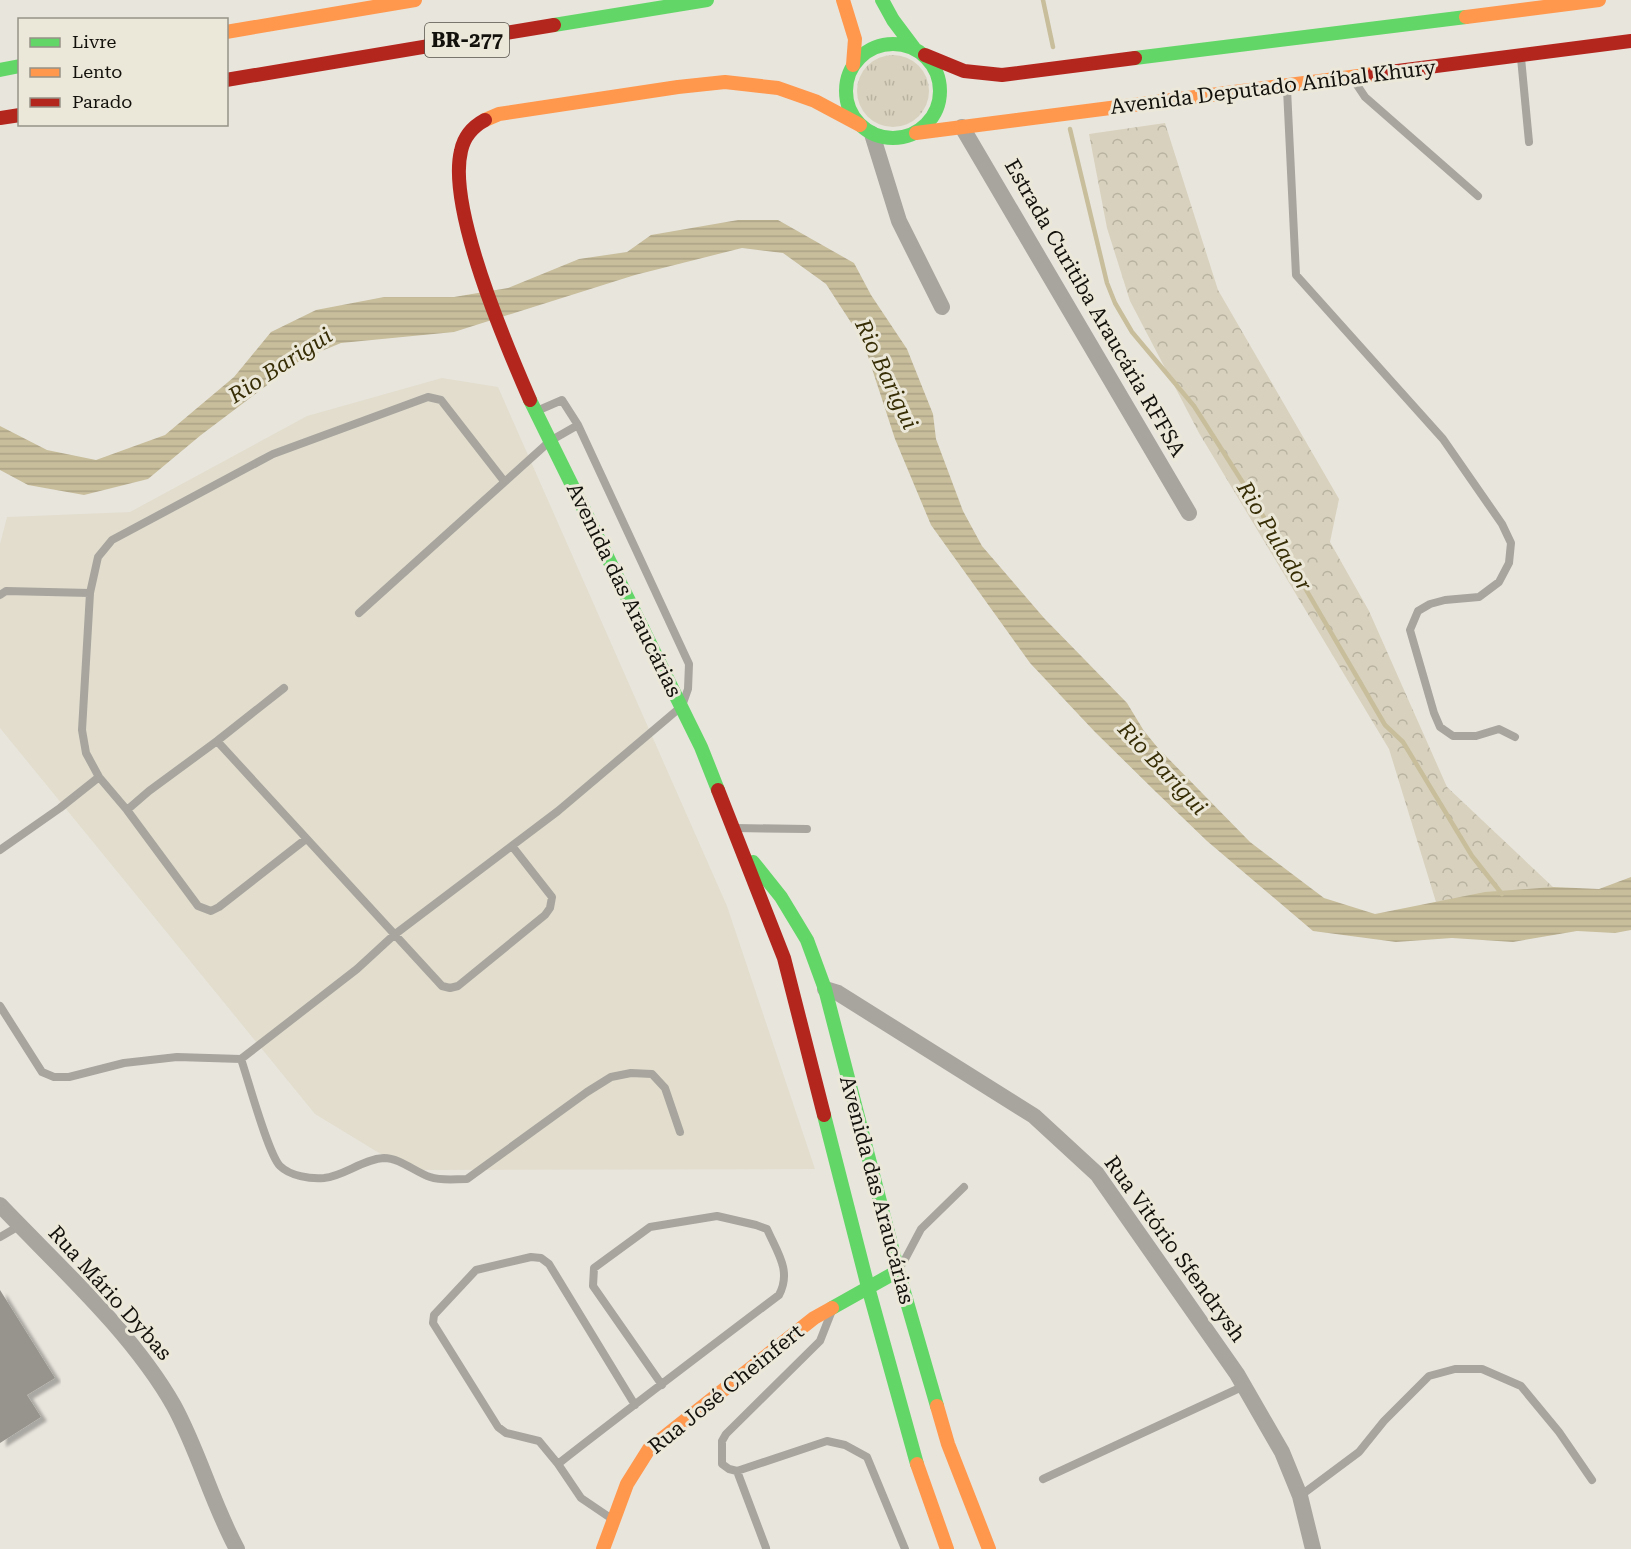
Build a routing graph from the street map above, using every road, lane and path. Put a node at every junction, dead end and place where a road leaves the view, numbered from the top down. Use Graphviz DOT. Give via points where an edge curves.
graph roads {
  1 [pos="415,0"];
  2 [pos="707,0"];
  3 [pos="843,0"];
  4 [pos="882,0"];
  5 [pos="1599,0"];
  6 [pos="228,32"];
  7 [pos="1631,40"];
  8 [pos="919,52"];
  9 [pos="1521,55"];
  10 [pos="18,66"];
  11 [pos="0,70"];
  12 [pos="851,70"];
  13 [pos="1352,76"];
  14 [pos="228,80"];
  15 [pos="836,82"];
  16 [pos="1287,85"];
  17 [pos="813,87"];
  18 [pos="778,88"];
  19 [pos="18,115"];
  20 [pos="0,118"];
  21 [pos="962,127"];
  22 [pos="866,130"];
  23 [pos="916,133"];
  24 [pos="1529,142"];
  25 [pos="1478,196"];
  26 [pos="942,307"];
  27 [pos="535,411"];
  28 [pos="578,425"];
  29 [pos="550,441"];
  30 [pos="504,481"];
  31 [pos="1189,513"];
  32 [pos="90,593"];
  33 [pos="0,595"];
  34 [pos="359,613"];
  35 [pos="284,688"];
  36 [pos="682,706"];
  37 [pos="1515,737"];
  38 [pos="217,741"];
  39 [pos="99,777"];
  40 [pos="127,810"];
  41 [pos="732,828"];
  42 [pos="807,829"];
  43 [pos="306,840"];
  44 [pos="512,846"];
  45 [pos="739,846"];
  46 [pos="0,850"];
  47 [pos="394,935"];
  48 [pos="784,958"];
  49 [pos="825,989"];
  50 [pos="0,1006"];
  51 [pos="241,1059"];
  52 [pos="680,1132"];
  53 [pos="964,1187"];
  54 [pos="0,1205"];
  55 [pos="19,1226"];
  56 [pos="0,1237"];
  57 [pos="898,1271"];
  58 [pos="867,1287"];
  59 [pos="833,1307"];
  60 [pos="662,1385"];
  61 [pos="1244,1386"];
  62 [pos="635,1404"];
  63 [pos="558,1464"];
  64 [pos="737,1471"];
  65 [pos="1043,1479"];
  66 [pos="1592,1479"];
  67 [pos="1300,1496"];
  68 [pos="612,1519"];
  69 [pos="766,1548"];
  70 [pos="237,1549"];
  71 [pos="603,1549"];
  72 [pos="905,1549"];
  73 [pos="947,1549"];
  74 [pos="989,1549"];
  75 [pos="1313,1549"];
  1 -- 6 [label="main road, BR-277"];
  2 -- 14 [label="main road, BR-277"];
  3 -- 12 [label="main road" via="855,39"];
  4 -- 8 [label="main road"];
  5 -- 8 [label="main road" via="1002,75 964,71"];
  7 -- 9 [label="main road, Avenida Deputado Aníbal Khury"];
  8 -- 12 [label="main road" via="901,44 874,47"];
  8 -- 23 [label="main road" via="934,67 940,97 928,124"];
  9 -- 13 [label="main road, Avenida Deputado Aníbal Khury"];
  9 -- 24 [label="lane"];
  10 -- 11 [label="main road"];
  12 -- 15 [label="main road"];
  12 -- 22 [label="main road" via="845,88 846,102"];
  13 -- 16 [label="main road, Avenida Deputado Aníbal Khury"];
  13 -- 25 [label="lane" via="1365,98"];
  16 -- 21 [label="main road, Avenida Deputado Aníbal Khury"];
  16 -- 37 [label="lane" via="1296,275 1443,439 1511,543 1509,563 1499,582 1479,597 1445,600 1418,611 1410,630 1434,712 1440,727 1454,736 1476,736 1499,729"];
  17 -- 18 [label="main road"];
  18 -- 22 [label="main road" via="815,101"];
  18 -- 27 [label="main road, Avenida das Araucárias" via="706,83 499,114 472,128 464,139 459,161 464,210 484,286"];
  19 -- 20 [label="main road"];
  21 -- 23 [label="main road, Avenida Deputado Aníbal Khury"];
  21 -- 31 [label="street, Estrada Curitiba Araucária RFFSA"];
  22 -- 23 [label="main road" via="887,138"];
  22 -- 26 [label="street" via="899,221"];
  27 -- 28 [label="lane" via="562,400"];
  27 -- 29 [label="main road, Avenida das Araucárias"];
  28 -- 29 [label="lane"];
  28 -- 36 [label="lane" via="689,664 688,689"];
  29 -- 30 [label="lane"];
  29 -- 36 [label="main road, Avenida das Araucárias"];
  30 -- 32 [label="lane" via="441,400 428,397 273,454 112,540 98,557"];
  30 -- 34 [label="lane"];
  32 -- 33 [label="lane" via="6,591"];
  32 -- 39 [label="lane" via="82,730 86,753"];
  35 -- 38 [label="lane"];
  36 -- 41 [label="main road, Avenida das Araucárias"];
  36 -- 44 [label="lane"];
  38 -- 40 [label="lane"];
  38 -- 43 [label="lane"];
  39 -- 40 [label="lane"];
  39 -- 46 [label="lane"];
  40 -- 43 [label="lane" via="198,906 211,911"];
  41 -- 42 [label="lane"];
  41 -- 45 [label="main road, Avenida das Araucárias"];
  43 -- 47 [label="lane"];
  44 -- 47 [label="lane"];
  44 -- 47 [label="lane" via="552,897 550,908 458,986 442,986"];
  45 -- 48 [label="main road, Avenida das Araucárias"];
  45 -- 49 [label="main road, Avenida das Araucárias" via="797,922"];
  47 -- 51 [label="lane" via="357,969"];
  48 -- 49 [label="main road"];
  48 -- 58 [label="main road, Avenida das Araucárias"];
  49 -- 57 [label="main road, Avenida das Araucárias"];
  49 -- 61 [label="street, Rua Vitório Sfendrysh" via="838,993 1034,1116 1097,1174"];
  50 -- 51 [label="lane" via="42,1072 54,1077 177,1057"];
  51 -- 52 [label="lane" via="280,1166 308,1177 326,1178 377,1158 392,1158 430,1177 467,1179 587,1092 611,1077 631,1073 652,1074 665,1088"];
  53 -- 57 [label="lane" via="921,1229"];
  54 -- 55 [label="street, Rua Mário Dybas"];
  55 -- 56 [label="lane"];
  55 -- 70 [label="street, Rua Mário Dybas" via="102,1312 156,1377 190,1440"];
  57 -- 58 [label="main road, Rua José Cheinfert"];
  57 -- 74 [label="main road, Avenida das Araucárias" via="948,1444"];
  58 -- 59 [label="main road, Rua José Cheinfert"];
  58 -- 73 [label="main road, Avenida das Araucárias" via="919,1471"];
  59 -- 64 [label="lane" via="820,1341 726,1434 722,1441 722,1464"];
  59 -- 68 [label="main road, Rua José Cheinfert" via="798,1330 649,1449 625,1484"];
  60 -- 60 [label="lane" via="593,1286 594,1268 651,1227 717,1216 767,1229 785,1272 779,1295"];
  60 -- 62 [label="lane"];
  61 -- 65 [label="lane"];
  61 -- 67 [label="street, Rua Vitório Sfendrysh" via="1282,1452"];
  62 -- 63 [label="lane"];
  62 -- 63 [label="lane" via="549,1264 531,1257 476,1270 434,1315 433,1323 498,1427 539,1442"];
  63 -- 68 [label="lane" via="581,1498"];
  64 -- 69 [label="lane"];
  64 -- 72 [label="lane" via="827,1441 845,1444 867,1456"];
  66 -- 67 [label="lane" via="1521,1386 1482,1369 1455,1369 1429,1376 1359,1452"];
  67 -- 75 [label="street, Rua Vitório Sfendrysh"];
  68 -- 71 [label="main road, Rua José Cheinfert"];
}
